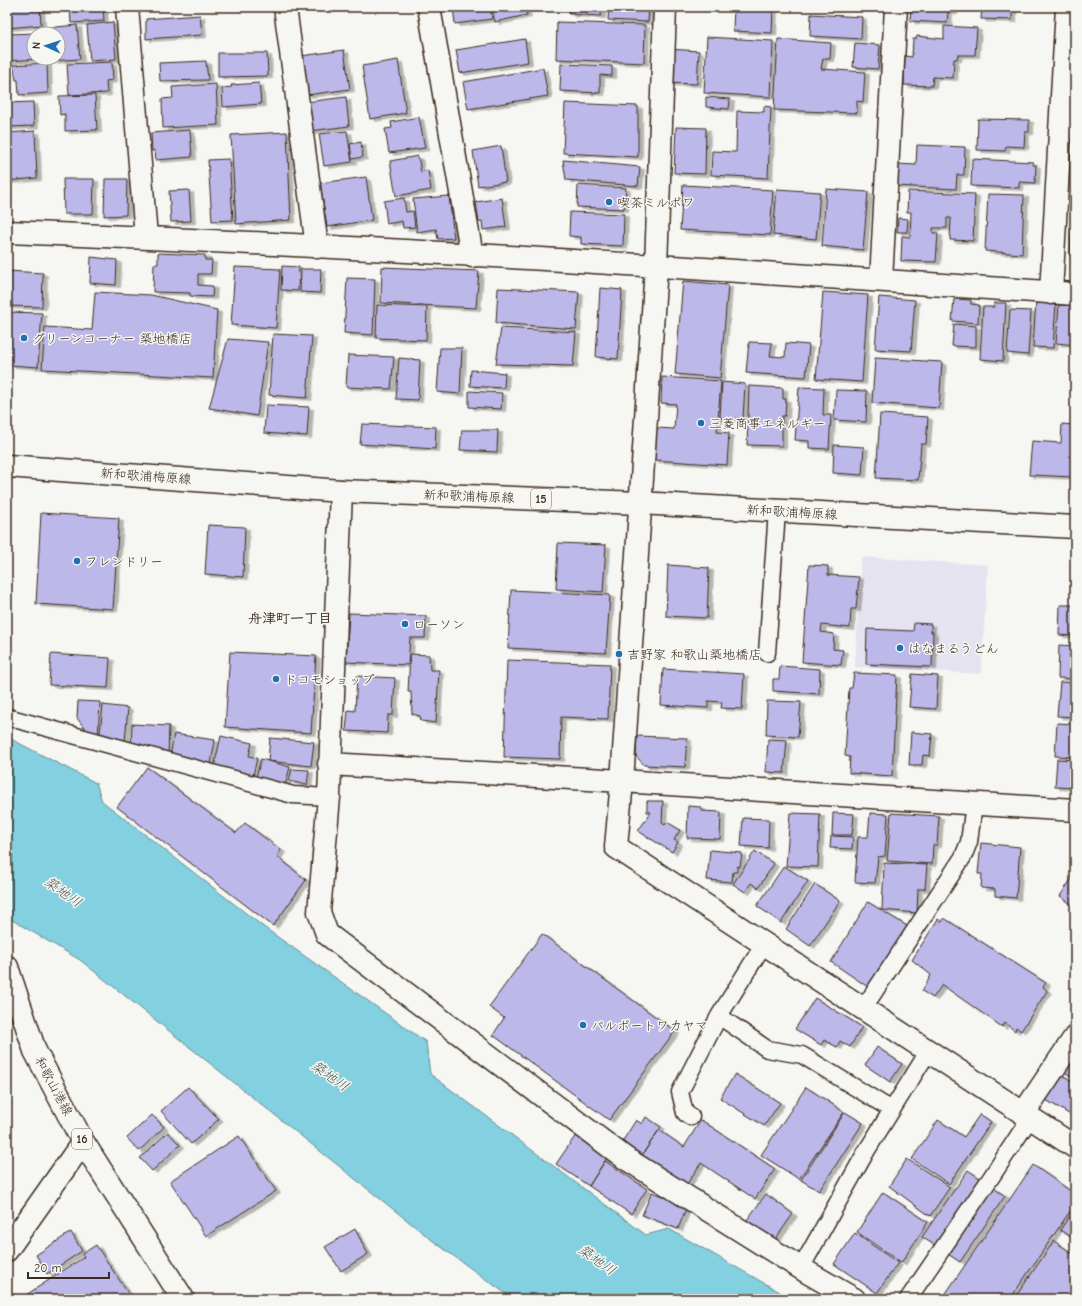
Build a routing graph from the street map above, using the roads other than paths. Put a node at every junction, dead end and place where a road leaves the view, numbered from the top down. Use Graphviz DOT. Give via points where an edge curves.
graph roads {
  1 [pos="127,7"];
  2 [pos="285,7"];
  3 [pos="429,7"];
  4 [pos="665,7"];
  5 [pos="896,7"];
  6 [pos="1067,7"];
  7 [pos="7,232"];
  8 [pos="146,237"];
  9 [pos="318,247"];
  10 [pos="472,256"];
  11 [pos="656,268"];
  12 [pos="881,280"];
  13 [pos="1051,293"];
  14 [pos="1075,294"];
  15 [pos="7,466"];
  16 [pos="341,491"];
  17 [pos="639,503"];
  18 [pos="777,511"];
  19 [pos="1075,527"];
  20 [pos="767,654"];
  21 [pos="7,716"];
  22 [pos="329,764"];
  23 [pos="622,781"];
  24 [pos="329,797"];
  25 [pos="974,804"];
  26 [pos="1075,810"];
  27 [pos="764,944"];
  28 [pos="7,967"];
  29 [pos="863,1008"];
  30 [pos="719,1016"];
  31 [pos="1075,1037"];
  32 [pos="928,1052"];
  33 [pos="892,1110"];
  34 [pos="1026,1116"];
  35 [pos="691,1117"];
  36 [pos="83,1142"];
  37 [pos="1075,1147"];
  38 [pos="7,1250"];
  39 [pos="801,1268"];
  40 [pos="183,1299"];
  41 [pos="854,1299"];
  42 [pos="908,1299"];
  1 -- 8 [label="street"];
  2 -- 9 [label="street"];
  3 -- 10 [label="street"];
  4 -- 11 [label="street"];
  5 -- 12 [label="street"];
  6 -- 13 [label="street"];
  7 -- 8 [label="street"];
  8 -- 9 [label="street"];
  9 -- 10 [label="street"];
  10 -- 11 [label="street"];
  11 -- 12 [label="street"];
  11 -- 17 [label="street"];
  12 -- 13 [label="street"];
  13 -- 14 [label="street"];
  15 -- 16 [label="street, 新和歌浦梅原線 / 15"];
  16 -- 17 [label="street, 新和歌浦梅原線 / 15"];
  16 -- 22 [label="street"];
  17 -- 18 [label="street, 新和歌浦梅原線 / 15"];
  17 -- 23 [label="street"];
  18 -- 19 [label="street, 新和歌浦梅原線 / 15"];
  18 -- 20 [label="lane"];
  21 -- 24 [label="lane" via="293,796"];
  22 -- 23 [label="street"];
  22 -- 24 [label="street"];
  23 -- 25 [label="street"];
  23 -- 27 [label="street" via="616,847"];
  24 -- 39 [label="street" via="319,912 327,934 625,1158"];
  25 -- 26 [label="street"];
  25 -- 29 [label="lane" via="970,842 963,857"];
  27 -- 29 [label="street"];
  27 -- 30 [label="lane"];
  28 -- 36 [label="street, 和歌山港線 / 16" via="35,1051"];
  29 -- 32 [label="street"];
  30 -- 33 [label="lane" via="767,1049 802,1055"];
  30 -- 35 [label="lane" via="680,1092 685,1113"];
  31 -- 34 [label="street"];
  32 -- 33 [label="lane"];
  32 -- 34 [label="street"];
  33 -- 39 [label="lane"];
  34 -- 37 [label="street"];
  34 -- 42 [label="lane" via="992,1176"];
  36 -- 38 [label="street"];
  36 -- 40 [label="street, 和歌山港線 / 16"];
  39 -- 41 [label="street"];
}
